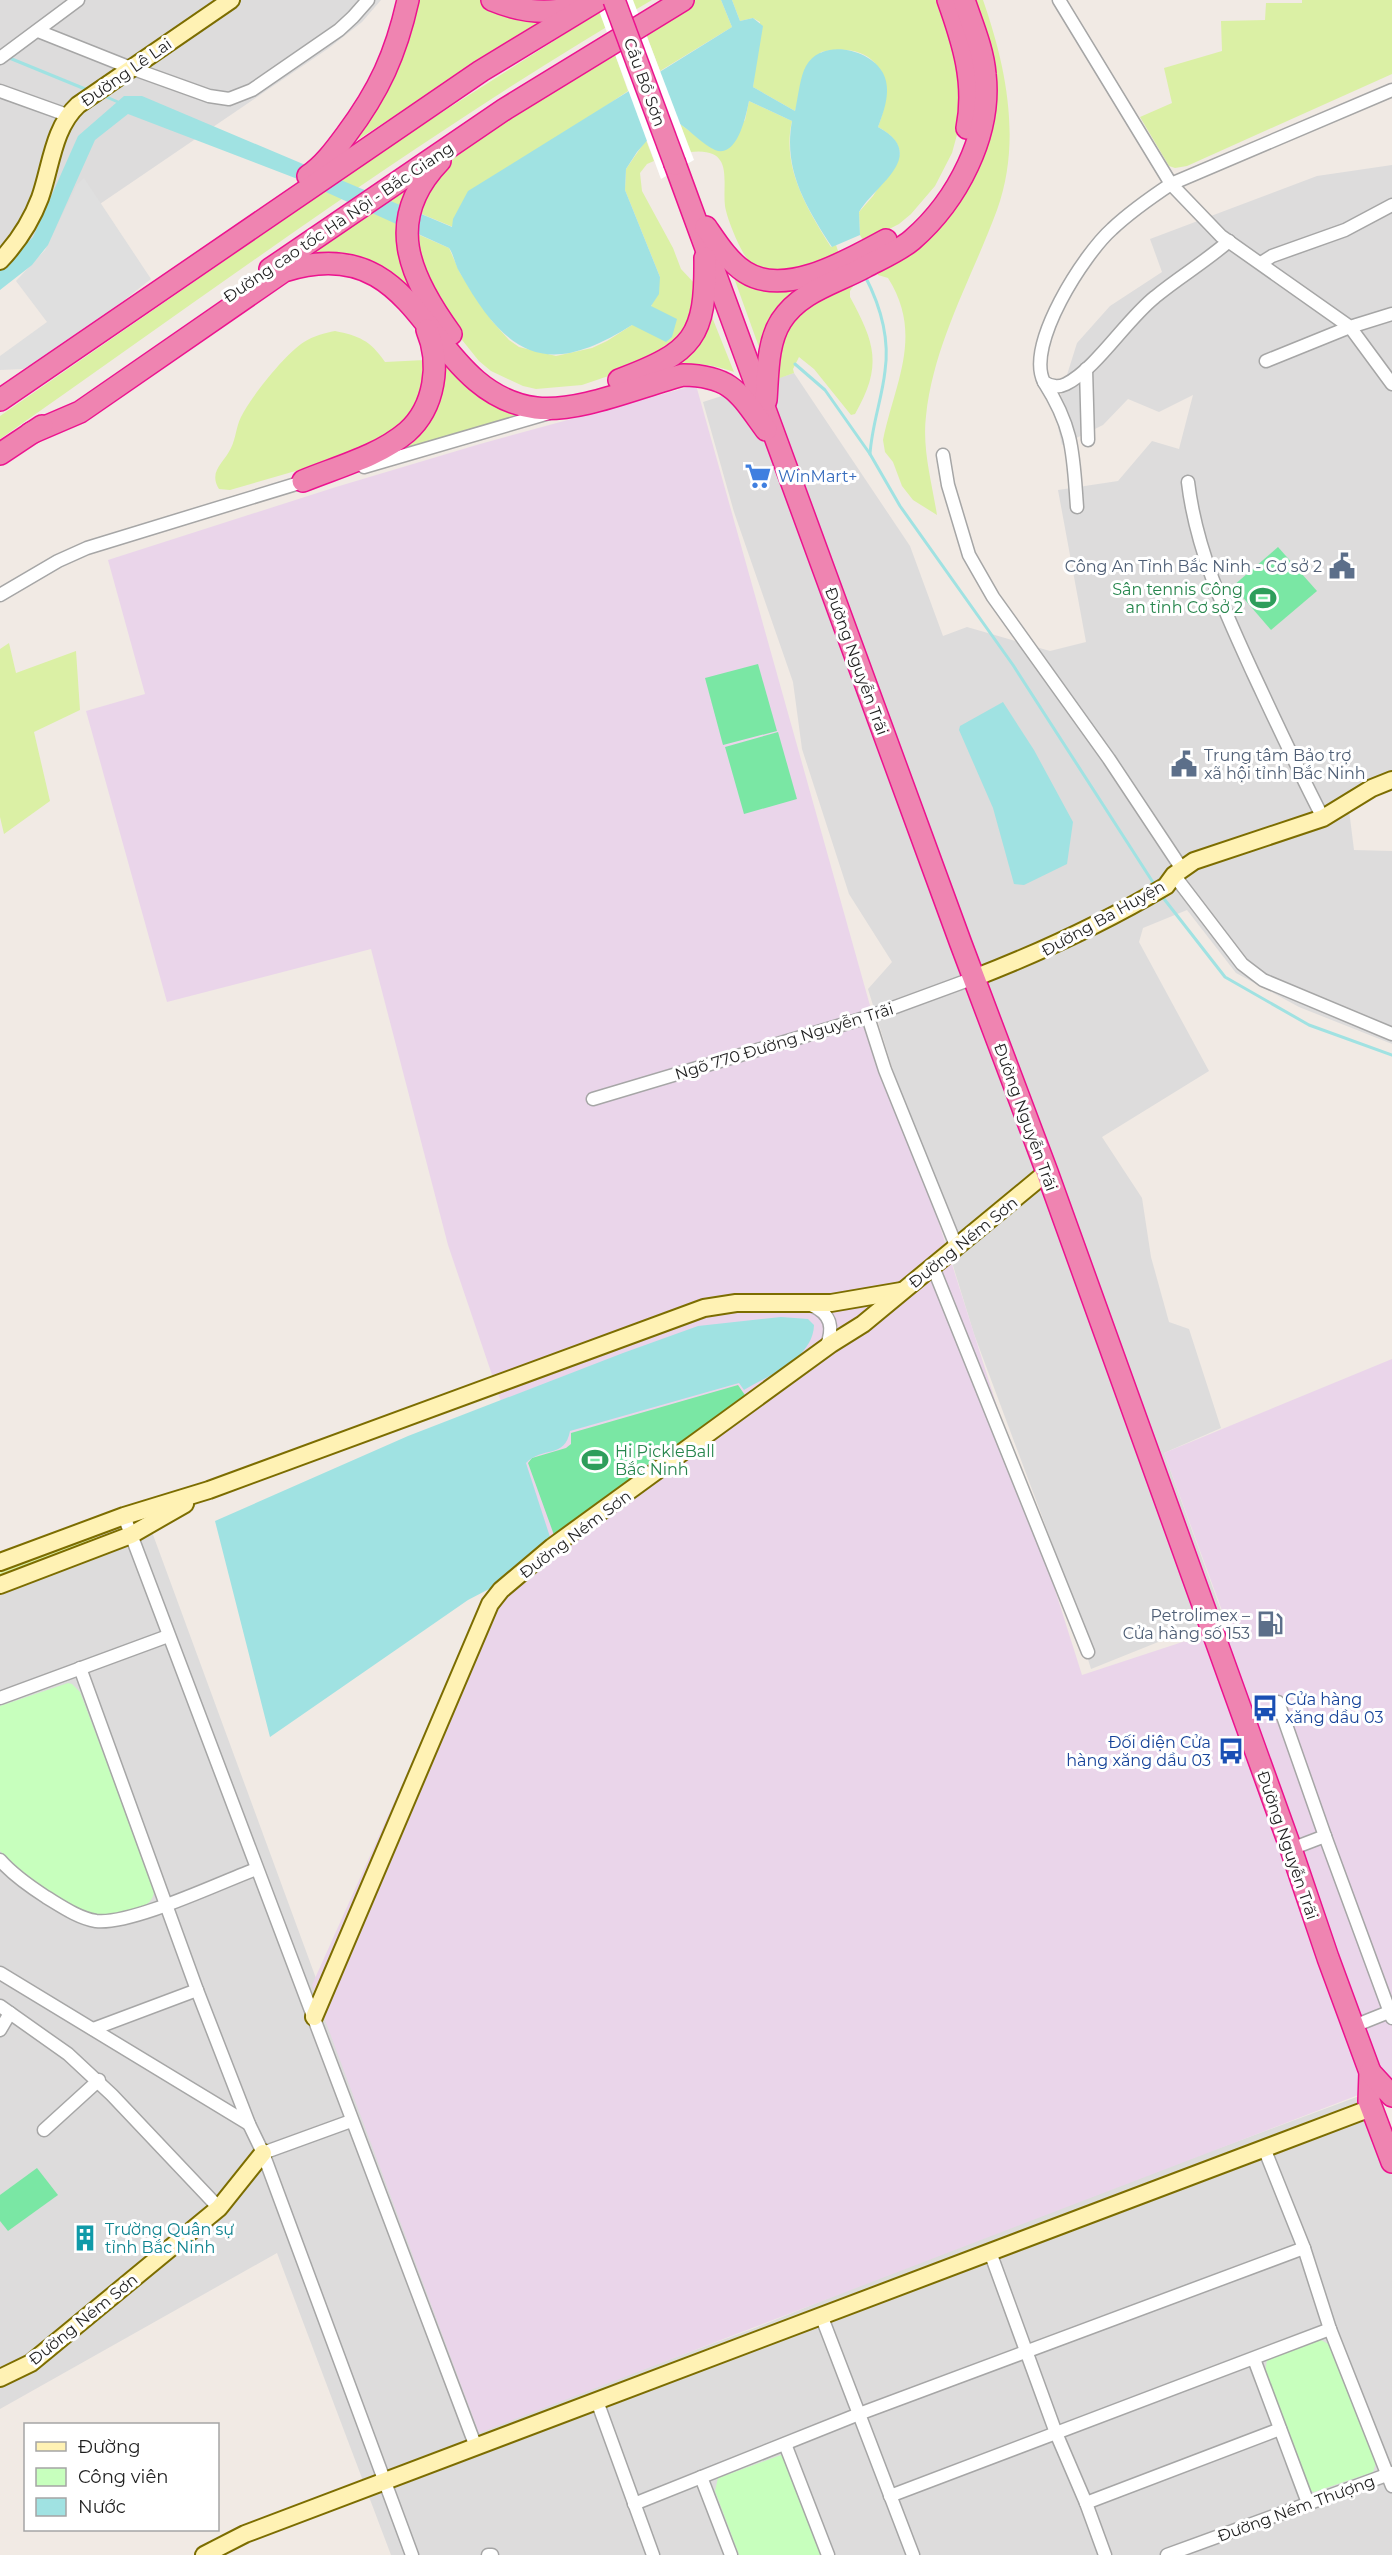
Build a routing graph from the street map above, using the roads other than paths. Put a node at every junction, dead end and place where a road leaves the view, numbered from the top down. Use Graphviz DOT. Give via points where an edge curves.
graph roads {
  1 [pos="78,0"];
  2 [pos="231,0"];
  3 [pos="368,0"];
  4 [pos="408,0"];
  5 [pos="492,0"];
  6 [pos="591,0"];
  7 [pos="598,0"];
  8 [pos="614,0"];
  9 [pos="682,0"];
  10 [pos="948,0"];
  11 [pos="964,0"];
  12 [pos="1059,0"];
  13 [pos="38,31"];
  14 [pos="608,46"];
  15 [pos="0,58"];
  16 [pos="131,68"];
  17 [pos="1392,90"];
  18 [pos="0,91"];
  19 [pos="72,110"];
  20 [pos="675,164"];
  21 [pos="1171,184"];
  22 [pos="1392,205"];
  23 [pos="692,209"];
  24 [pos="1228,241"];
  25 [pos="704,242"];
  26 [pos="0,261"];
  27 [pos="1261,263"];
  28 [pos="1392,314"];
  29 [pos="118,318"];
  30 [pos="422,318"];
  31 [pos="1350,327"];
  32 [pos="1266,361"];
  33 [pos="1086,369"];
  34 [pos="42,371"];
  35 [pos="0,382"];
  36 [pos="1044,382"];
  37 [pos="1392,384"];
  38 [pos="0,400"];
  39 [pos="765,407"];
  40 [pos="565,409"];
  41 [pos="31,433"];
  42 [pos="1088,440"];
  43 [pos="779,449"];
  44 [pos="0,454"];
  45 [pos="943,455"];
  46 [pos="303,481"];
  47 [pos="1188,482"];
  48 [pos="1077,507"];
  49 [pos="0,596"];
  50 [pos="1392,780"];
  51 [pos="1323,818"];
  52 [pos="1175,876"];
  53 [pos="974,978"];
  54 [pos="868,1017"];
  55 [pos="1392,1034"];
  56 [pos="593,1099"];
  57 [pos="1047,1172"];
  58 [pos="957,1248"];
  59 [pos="933,1267"];
  60 [pos="904,1291"];
  61 [pos="807,1303"];
  62 [pos="826,1348"];
  63 [pos="209,1490"];
  64 [pos="124,1516"];
  65 [pos="131,1535"];
  66 [pos="0,1562"];
  67 [pos="0,1585"];
  68 [pos="168,1636"];
  69 [pos="1088,1652"];
  70 [pos="80,1668"];
  71 [pos="0,1698"];
  72 [pos="1278,1702"];
  73 [pos="1324,1836"];
  74 [pos="1291,1849"];
  75 [pos="0,1860"];
  76 [pos="256,1869"];
  77 [pos="165,1904"];
  78 [pos="0,1973"];
  79 [pos="197,1990"];
  80 [pos="5,2009"];
  81 [pos="1391,2015"];
  82 [pos="314,2017"];
  83 [pos="1354,2025"];
  84 [pos="93,2029"];
  85 [pos="0,2030"];
  86 [pos="1370,2072"];
  87 [pos="99,2080"];
  88 [pos="1392,2096"];
  89 [pos="1371,2108"];
  90 [pos="351,2121"];
  91 [pos="249,2124"];
  92 [pos="44,2130"];
  93 [pos="1264,2148"];
  94 [pos="263,2153"];
  95 [pos="1392,2162"];
  96 [pos="219,2208"];
  97 [pos="1304,2248"];
  98 [pos="990,2252"];
  99 [pos="821,2315"];
  100 [pos="1330,2329"];
  101 [pos="1026,2352"];
  102 [pos="1254,2359"];
  103 [pos="0,2378"];
  104 [pos="597,2401"];
  105 [pos="859,2414"];
  106 [pos="1280,2429"];
  107 [pos="1056,2433"];
  108 [pos="784,2444"];
  109 [pos="476,2447"];
  110 [pos="701,2477"];
  111 [pos="1391,2478"];
  112 [pos="385,2482"];
  113 [pos="890,2496"];
  114 [pos="1086,2503"];
  115 [pos="634,2504"];
  116 [pos="1308,2504"];
  117 [pos="204,2555"];
  118 [pos="412,2555"];
  119 [pos="653,2555"];
  120 [pos="731,2555"];
  121 [pos="828,2555"];
  122 [pos="913,2555"];
  123 [pos="1105,2555"];
  124 [pos="1167,2555"];
  1 -- 13 [label="street"];
  2 -- 16 [label="street, Đường Lê Lai"];
  3 -- 16 [label="street" via="339,30 252,90 233,98 209,96"];
  4 -- 29 [label="highway" via="388,68 369,104 326,159 161,278"];
  5 -- 6 [label="highway" via="535,12 562,10"];
  7 -- 29 [label="highway" via="481,71"];
  8 -- 20 [label="highway, Cầu Bồ Sơn, bridge"];
  9 -- 14 [label="highway, Đường cao tốc Hà Nội - Bắc Giang"];
  10 -- 23 [label="highway" via="968,65 968,123 949,177 930,204 908,225 810,275 768,282 743,271"];
  11 -- 39 [label="highway" via="986,78 981,123 962,179 911,241 819,288 786,314 773,340"];
  12 -- 21 [label="street"];
  13 -- 15 [label="street"];
  13 -- 16 [label="street"];
  14 -- 25 [label="highway" via="436,165 418,189 409,213 414,274 439,317 484,370 517,390 561,395 649,369 686,344 696,330 704,306"];
  14 -- 41 [label="highway, Đường cao tốc Hà Nội - Bắc Giang" via="505,109"];
  16 -- 19 [label="street, Đường Lê Lai"];
  17 -- 21 [label="street"];
  18 -- 19 [label="street"];
  19 -- 26 [label="street, Đường Lê Lai" via="61,128 39,200 17,242"];
  20 -- 23 [label="highway, Đường Nguyễn Trãi"];
  21 -- 24 [label="street"];
  21 -- 36 [label="street" via="1110,230 1071,281 1043,347 1040,372"];
  22 -- 27 [label="street" via="1345,230"];
  23 -- 25 [label="highway, Đường Nguyễn Trãi"];
  24 -- 27 [label="street"];
  24 -- 33 [label="street" via="1155,297"];
  25 -- 39 [label="highway, Đường Nguyễn Trãi"];
  27 -- 31 [label="street"];
  28 -- 31 [label="street"];
  29 -- 34 [label="highway"];
  30 -- 40 [label="highway" via="458,363 489,389 522,405"];
  30 -- 41 [label="highway" via="398,290 372,272 337,264 297,267 285,271 80,412"];
  30 -- 46 [label="highway" via="434,350 434,378 426,404 408,431 363,457"];
  31 -- 32 [label="street"];
  31 -- 37 [label="street"];
  33 -- 36 [label="street" via="1064,385 1055,387"];
  33 -- 42 [label="street"];
  34 -- 35 [label="highway"];
  34 -- 38 [label="highway"];
  36 -- 48 [label="street" via="1071,436"];
  39 -- 43 [label="highway, Đường Nguyễn Trãi"];
  40 -- 43 [label="highway" via="683,375 700,376 720,380 738,393"];
  40 -- 46 [label="street"];
  41 -- 44 [label="highway, Đường cao tốc Hà Nội - Bắc Giang"];
  43 -- 53 [label="highway, Đường Nguyễn Trãi"];
  45 -- 52 [label="street" via="969,555 993,597 1109,759"];
  46 -- 49 [label="street" via="87,548"];
  47 -- 51 [label="street" via="1193,517 1211,575"];
  50 -- 51 [label="street, Đường Ba Huyện"];
  51 -- 52 [label="street, Đường Ba Huyện" via="1194,861"];
  52 -- 53 [label="street, Đường Ba Huyện" via="1143,899 1044,951"];
  52 -- 55 [label="street" via="1250,972"];
  53 -- 54 [label="street, Ngõ 770 Đường Nguyễn Trãi"];
  53 -- 57 [label="highway, Đường Nguyễn Trãi"];
  54 -- 56 [label="street, Ngõ 770 Đường Nguyễn Trãi"];
  54 -- 58 [label="street" via="885,1070"];
  57 -- 58 [label="street, Đường Ném Sơn"];
  57 -- 74 [label="highway, Đường Nguyễn Trãi"];
  58 -- 59 [label="street, Đường Ném Sơn"];
  59 -- 60 [label="street, Đường Ném Sơn"];
  59 -- 69 [label="street"];
  60 -- 61 [label="street" via="854,1301"];
  60 -- 62 [label="street, Đường Ném Sơn"];
  61 -- 62 [label="street" via="828,1317 831,1333"];
  61 -- 63 [label="street" via="736,1303 704,1308"];
  62 -- 82 [label="street, Đường Ném Sơn" via="552,1547 490,1604"];
  63 -- 64 [label="street"];
  63 -- 65 [label="street"];
  64 -- 65 [label="street"];
  64 -- 66 [label="street"];
  65 -- 67 [label="street"];
  65 -- 68 [label="street"];
  68 -- 70 [label="street"];
  68 -- 76 [label="street"];
  70 -- 71 [label="street"];
  70 -- 77 [label="street"];
  72 -- 73 [label="street"];
  73 -- 74 [label="street"];
  73 -- 81 [label="street"];
  74 -- 83 [label="highway, Đường Nguyễn Trãi"];
  75 -- 77 [label="street" via="33,1889 92,1920 116,1920"];
  76 -- 77 [label="street"];
  76 -- 82 [label="street"];
  77 -- 79 [label="street"];
  78 -- 84 [label="street"];
  79 -- 84 [label="street"];
  79 -- 91 [label="street"];
  80 -- 85 [label="street"];
  80 -- 96 [label="street" via="68,2054"];
  81 -- 83 [label="street"];
  82 -- 90 [label="street"];
  83 -- 86 [label="highway, Đường Nguyễn Trãi"];
  84 -- 91 [label="street"];
  86 -- 88 [label="highway, Đường Nguyễn Trãi"];
  86 -- 89 [label="highway, Đường Nguyễn Trãi"];
  87 -- 92 [label="street"];
  89 -- 93 [label="street"];
  89 -- 95 [label="highway, Đường Nguyễn Trãi"];
  90 -- 94 [label="street"];
  90 -- 109 [label="street"];
  91 -- 94 [label="street"];
  93 -- 97 [label="street"];
  93 -- 98 [label="street"];
  94 -- 96 [label="street, Đường Ném Sơn"];
  94 -- 112 [label="street"];
  96 -- 103 [label="street, Đường Ném Sơn" via="31,2363"];
  97 -- 100 [label="street"];
  97 -- 101 [label="street"];
  98 -- 99 [label="street"];
  98 -- 101 [label="street"];
  99 -- 104 [label="street"];
  99 -- 105 [label="street"];
  100 -- 102 [label="street"];
  100 -- 111 [label="street"];
  101 -- 105 [label="street"];
  101 -- 107 [label="street"];
  102 -- 106 [label="street"];
  102 -- 107 [label="street"];
  104 -- 109 [label="street"];
  104 -- 115 [label="street"];
  105 -- 108 [label="street"];
  105 -- 113 [label="street"];
  106 -- 114 [label="street"];
  106 -- 116 [label="street"];
  107 -- 113 [label="street"];
  107 -- 114 [label="street"];
  108 -- 110 [label="street"];
  108 -- 121 [label="street"];
  109 -- 112 [label="street"];
  110 -- 115 [label="street"];
  110 -- 120 [label="street"];
  111 -- 116 [label="street, Đường Ném Thượng"];
  112 -- 117 [label="street" via="245,2534"];
  112 -- 118 [label="street"];
  113 -- 122 [label="street"];
  114 -- 123 [label="street"];
  115 -- 119 [label="street"];
  116 -- 124 [label="street, Đường Ném Thượng"];
}
